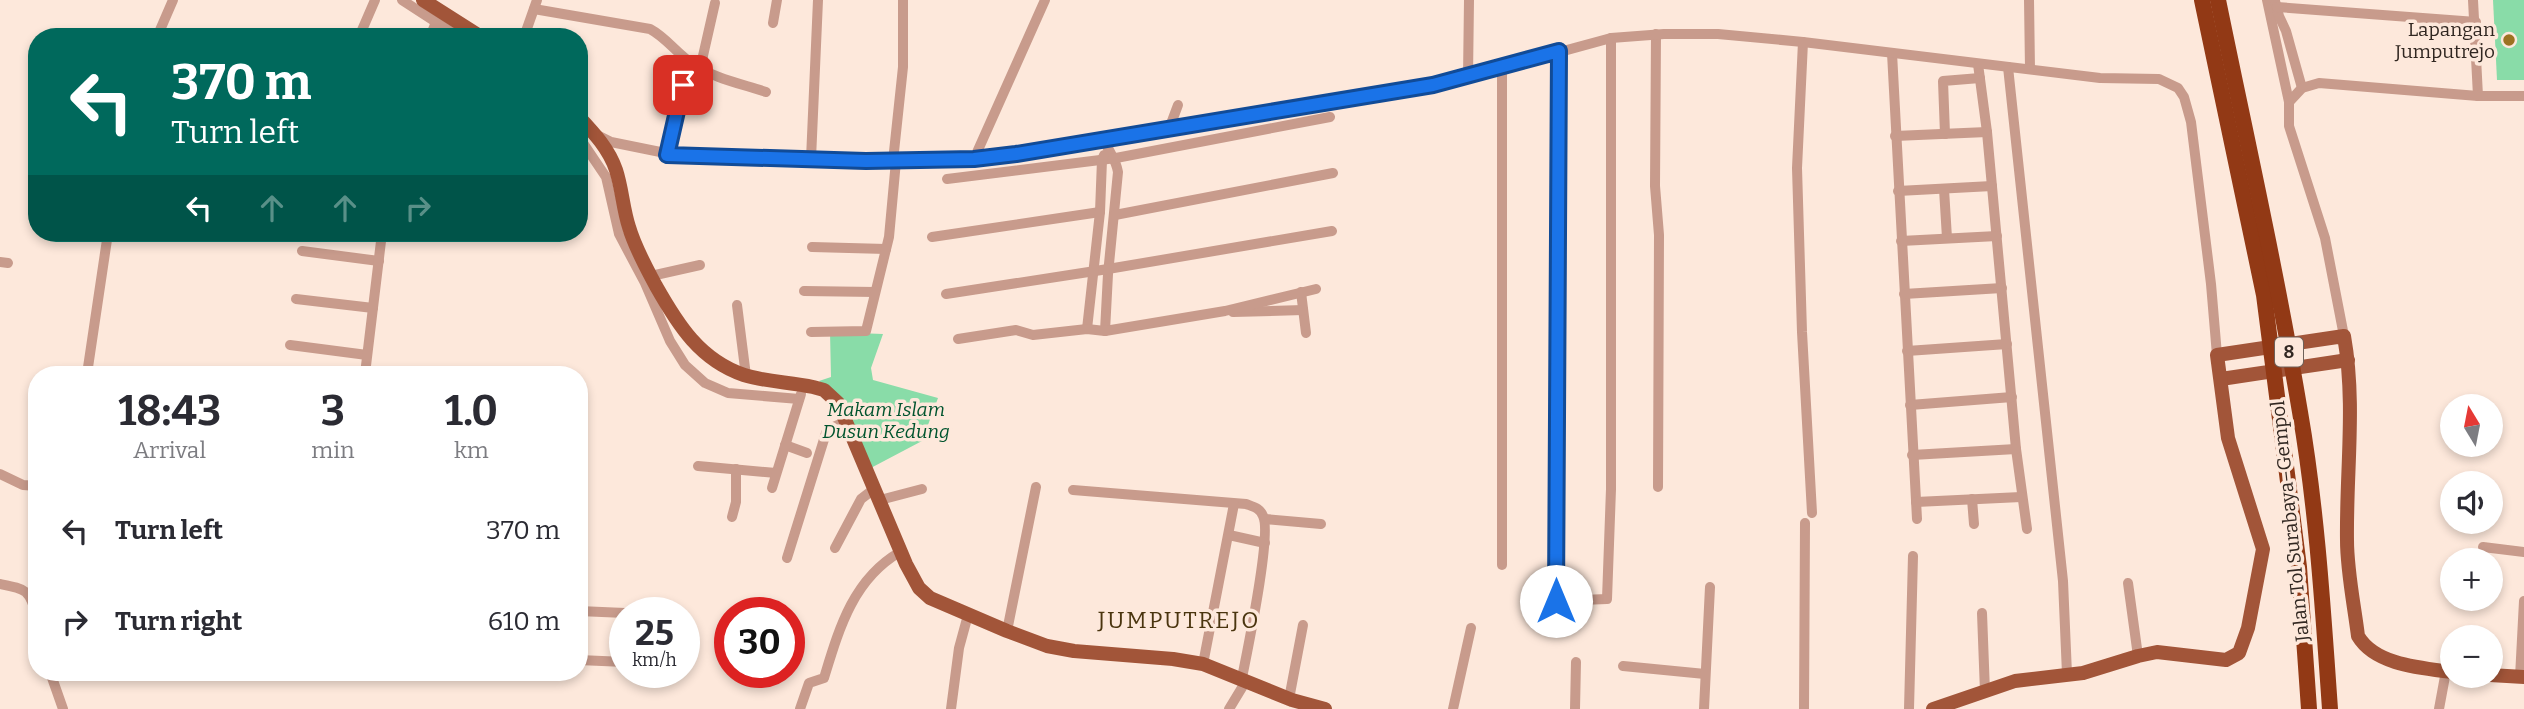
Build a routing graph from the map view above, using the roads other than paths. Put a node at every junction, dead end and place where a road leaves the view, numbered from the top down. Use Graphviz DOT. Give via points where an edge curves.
graph roads {
  1 [pos="173,0"];
  2 [pos="376,0"];
  3 [pos="402,0"];
  4 [pos="423,0"];
  5 [pos="777,0"];
  6 [pos="818,0"];
  7 [pos="903,0"];
  8 [pos="1045,0"];
  9 [pos="1469,0"];
  10 [pos="2029,0"];
  11 [pos="2202,0"];
  12 [pos="2218,0"];
  13 [pos="2473,0"];
  14 [pos="715,3"];
  15 [pos="2278,3"];
  16 [pos="536,4"];
  17 [pos="436,22"];
  18 [pos="2476,22"];
  19 [pos="773,23"];
  20 [pos="161,28"];
  21 [pos="363,28"];
  22 [pos="434,28"];
  23 [pos="445,28"];
  24 [pos="467,28"];
  25 [pos="527,28"];
  26 [pos="1656,34"];
  27 [pos="1611,38"];
  28 [pos="1803,41"];
  29 [pos="1559,51"];
  30 [pos="1892,53"];
  31 [pos="689,62"];
  32 [pos="1978,64"];
  33 [pos="1502,67"];
  34 [pos="2008,67"];
  35 [pos="700,69"];
  36 [pos="2030,69"];
  37 [pos="1468,77"];
  38 [pos="1980,78"];
  39 [pos="2302,88"];
  40 [pos="766,92"];
  41 [pos="2478,96"];
  42 [pos="2524,96"];
  43 [pos="2289,102"];
  44 [pos="1178,105"];
  45 [pos="1330,117"];
  46 [pos="588,127"];
  47 [pos="1169,129"];
  48 [pos="1987,132"];
  49 [pos="594,134"];
  50 [pos="1945,134"];
  51 [pos="1895,136"];
  52 [pos="588,150"];
  53 [pos="1107,152"];
  54 [pos="667,155"];
  55 [pos="811,159"];
  56 [pos="974,159"];
  57 [pos="895,161"];
  58 [pos="1333,173"];
  59 [pos="947,179"];
  60 [pos="1992,186"];
  61 [pos="1944,189"];
  62 [pos="1898,191"];
  63 [pos="618,205"];
  64 [pos="1100,212"];
  65 [pos="1115,215"];
  66 [pos="1332,231"];
  67 [pos="1997,236"];
  68 [pos="932,237"];
  69 [pos="1947,238"];
  70 [pos="1901,241"];
  71 [pos="107,242"];
  72 [pos="381,242"];
  73 [pos="812,247"];
  74 [pos="886,249"];
  75 [pos="302,251"];
  76 [pos="379,261"];
  77 [pos="700,265"];
  78 [pos="1093,270"];
  79 [pos="1108,270"];
  80 [pos="650,276"];
  81 [pos="2002,288"];
  82 [pos="1316,289"];
  83 [pos="804,291"];
  84 [pos="875,292"];
  85 [pos="1301,292"];
  86 [pos="946,294"];
  87 [pos="1904,294"];
  88 [pos="296,299"];
  89 [pos="737,305"];
  90 [pos="373,308"];
  91 [pos="1303,310"];
  92 [pos="1225,311"];
  93 [pos="1087,329"];
  94 [pos="811,331"];
  95 [pos="1105,331"];
  96 [pos="1306,333"];
  97 [pos="2344,336"];
  98 [pos="958,339"];
  99 [pos="2007,344"];
  100 [pos="290,345"];
  101 [pos="1907,351"];
  102 [pos="367,355"];
  103 [pos="2217,355"];
  104 [pos="2348,360"];
  105 [pos="88,366"];
  106 [pos="366,366"];
  107 [pos="746,376"];
  108 [pos="2221,379"];
  109 [pos="801,393"];
  110 [pos="2012,397"];
  111 [pos="1910,405"];
  112 [pos="842,423"];
  113 [pos="785,445"];
  114 [pos="2017,449"];
  115 [pos="807,453"];
  116 [pos="1912,455"];
  117 [pos="698,466"];
  118 [pos="736,468"];
  119 [pos="776,472"];
  120 [pos="0,474"];
  121 [pos="28,485"];
  122 [pos="1036,487"];
  123 [pos="1658,487"];
  124 [pos="772,488"];
  125 [pos="922,489"];
  126 [pos="1073,490"];
  127 [pos="872,494"];
  128 [pos="2021,497"];
  129 [pos="1972,499"];
  130 [pos="1916,502"];
  131 [pos="1234,504"];
  132 [pos="732,517"];
  133 [pos="1265,519"];
  134 [pos="1917,519"];
  135 [pos="1321,524"];
  136 [pos="1974,524"];
  137 [pos="2026,529"];
  138 [pos="1229,535"];
  139 [pos="1265,543"];
  140 [pos="2483,547"];
  141 [pos="835,548"];
  142 [pos="2524,552"];
  143 [pos="896,554"];
  144 [pos="1913,556"];
  145 [pos="787,558"];
  146 [pos="1502,565"];
  147 [pos="2127,583"];
  148 [pos="0,584"];
  149 [pos="1710,587"];
  150 [pos="28,594"];
  151 [pos="2524,601"];
  152 [pos="588,611"];
  153 [pos="609,612"];
  154 [pos="1982,612"];
  155 [pos="967,620"];
  156 [pos="1303,625"];
  157 [pos="1471,628"];
  158 [pos="1007,631"];
  159 [pos="2138,656"];
  160 [pos="588,660"];
  161 [pos="609,661"];
  162 [pos="1576,662"];
  163 [pos="1203,664"];
  164 [pos="1623,666"];
  165 [pos="2440,670"];
  166 [pos="1705,674"];
  167 [pos="2067,674"];
  168 [pos="2503,676"];
  169 [pos="2522,677"];
  170 [pos="53,681"];
  171 [pos="1243,683"];
  172 [pos="2445,688"];
  173 [pos="1985,692"];
  174 [pos="1291,703"];
  175 [pos="63,709"];
  176 [pos="800,709"];
  177 [pos="951,709"];
  178 [pos="1229,709"];
  179 [pos="1325,709"];
  180 [pos="1453,709"];
  181 [pos="1575,709"];
  182 [pos="1704,709"];
  183 [pos="1804,709"];
  184 [pos="1909,709"];
  185 [pos="1933,709"];
  186 [pos="2309,709"];
  187 [pos="2330,709"];
  188 [pos="2439,709"];
  1 -- 20 [label="street"];
  2 -- 21 [label="street"];
  3 -- 17 [label="street"];
  4 -- 24 [label="main road"];
  5 -- 19 [label="street"];
  6 -- 55 [label="street"];
  7 -- 57 [label="street" via="904,56"];
  8 -- 56 [label="street"];
  9 -- 37 [label="street"];
  10 -- 36 [label="street"];
  11 -- 186 [label="highway, Jalan Tol Surabaya–Gempol / 8" via="2264,295 2300,567"];
  12 -- 187 [label="highway, Jalan Tol Surabaya–Gempol / 8" via="2301,415"];
  13 -- 18 [label="street"];
  14 -- 35 [label="street"];
  15 -- 18 [label="street"];
  15 -- 39 [label="street" via="2289,16 2287,31"];
  15 -- 43 [label="street"];
  16 -- 25 [label="street"];
  16 -- 31 [label="street" via="650,29"];
  17 -- 22 [label="street"];
  17 -- 23 [label="street"];
  18 -- 41 [label="street"];
  26 -- 27 [label="street"];
  26 -- 28 [label="street"];
  26 -- 123 [label="street"];
  27 -- 29 [label="street"];
  27 -- 29 [label="street" via="1607,600 1556,601"];
  28 -- 30 [label="street"];
  28 -- 183 [label="street" via="1797,168 1808,518"];
  29 -- 33 [label="street"];
  30 -- 32 [label="street"];
  30 -- 51 [label="street"];
  31 -- 35 [label="street"];
  31 -- 54 [label="street"];
  32 -- 34 [label="street"];
  32 -- 38 [label="street"];
  33 -- 37 [label="street"];
  33 -- 146 [label="street"];
  34 -- 36 [label="street"];
  34 -- 167 [label="street" via="2062,570"];
  35 -- 40 [label="street"];
  36 -- 103 [label="street" via="2101,78 2160,79 2178,88 2184,97 2197,161"];
  37 -- 47 [label="street"];
  38 -- 48 [label="street"];
  38 -- 50 [label="street" via="1944,81"];
  39 -- 41 [label="street" via="2328,83"];
  39 -- 43 [label="street"];
  41 -- 42 [label="street"];
  43 -- 97 [label="street" via="2290,126 2325,238"];
  44 -- 47 [label="street"];
  45 -- 53 [label="street"];
  46 -- 49 [label="main road"];
  47 -- 53 [label="street"];
  48 -- 50 [label="street"];
  48 -- 60 [label="street"];
  49 -- 54 [label="street"];
  49 -- 63 [label="main road" via="616,169"];
  50 -- 51 [label="street"];
  51 -- 62 [label="street"];
  52 -- 63 [label="street"];
  53 -- 56 [label="street"];
  53 -- 59 [label="street"];
  53 -- 64 [label="street"];
  53 -- 65 [label="street" via="1118,184"];
  54 -- 55 [label="street"];
  55 -- 57 [label="street"];
  56 -- 57 [label="street"];
  57 -- 74 [label="street"];
  58 -- 65 [label="street"];
  60 -- 61 [label="street"];
  60 -- 67 [label="street"];
  61 -- 62 [label="street"];
  61 -- 69 [label="street"];
  62 -- 70 [label="street"];
  63 -- 80 [label="main road"];
  63 -- 109 [label="street" via="619,234 670,341 692,373 728,394"];
  64 -- 68 [label="street"];
  64 -- 78 [label="street"];
  65 -- 79 [label="street"];
  66 -- 79 [label="street"];
  67 -- 69 [label="street"];
  67 -- 81 [label="street"];
  69 -- 70 [label="street"];
  70 -- 87 [label="street"];
  71 -- 105 [label="street"];
  72 -- 76 [label="street"];
  73 -- 74 [label="street"];
  74 -- 84 [label="street"];
  75 -- 76 [label="street"];
  76 -- 90 [label="street"];
  77 -- 80 [label="street"];
  78 -- 79 [label="street"];
  78 -- 86 [label="street"];
  78 -- 93 [label="street"];
  79 -- 95 [label="street"];
  80 -- 107 [label="main road" via="689,339"];
  81 -- 87 [label="street"];
  81 -- 99 [label="street"];
  82 -- 85 [label="street"];
  83 -- 84 [label="street"];
  84 -- 94 [label="street" via="866,331"];
  85 -- 91 [label="street"];
  85 -- 92 [label="street"];
  87 -- 101 [label="street"];
  88 -- 90 [label="street"];
  89 -- 107 [label="street"];
  90 -- 102 [label="street"];
  91 -- 92 [label="street"];
  91 -- 96 [label="street"];
  92 -- 95 [label="street"];
  93 -- 95 [label="street"];
  93 -- 98 [label="street" via="1033,335 1016,330"];
  97 -- 103 [label="main road"];
  97 -- 104 [label="main road"];
  99 -- 101 [label="street"];
  99 -- 110 [label="street"];
  100 -- 102 [label="street"];
  101 -- 111 [label="street"];
  102 -- 106 [label="street"];
  103 -- 108 [label="main road"];
  104 -- 108 [label="main road"];
  104 -- 165 [label="main road" via="2347,542 2358,636 2365,648 2378,656"];
  107 -- 109 [label="main road"];
  108 -- 159 [label="main road" via="2228,438 2263,549 2244,645 2226,660 2157,652"];
  109 -- 112 [label="main road" via="828,393 838,403"];
  109 -- 113 [label="street"];
  110 -- 111 [label="street"];
  110 -- 114 [label="street"];
  111 -- 116 [label="street"];
  112 -- 127 [label="main road"];
  112 -- 145 [label="street" via="826,433"];
  113 -- 115 [label="street"];
  113 -- 119 [label="street"];
  114 -- 116 [label="street"];
  114 -- 128 [label="street"];
  116 -- 130 [label="street"];
  117 -- 118 [label="street"];
  118 -- 119 [label="street"];
  118 -- 132 [label="street"];
  119 -- 124 [label="street"];
  120 -- 121 [label="street"];
  122 -- 158 [label="street"];
  125 -- 127 [label="street"];
  126 -- 131 [label="street"];
  127 -- 141 [label="street"];
  127 -- 143 [label="main road"];
  128 -- 129 [label="street"];
  128 -- 137 [label="street"];
  129 -- 130 [label="street"];
  129 -- 136 [label="street"];
  130 -- 134 [label="street"];
  131 -- 133 [label="street" via="1256,508"];
  131 -- 138 [label="street"];
  133 -- 135 [label="street"];
  133 -- 139 [label="street"];
  138 -- 139 [label="street"];
  138 -- 163 [label="street"];
  139 -- 171 [label="street"];
  140 -- 142 [label="street"];
  143 -- 155 [label="main road" via="925,594"];
  143 -- 176 [label="street" via="862,584 842,621 824,678 810,683"];
  144 -- 184 [label="street"];
  147 -- 159 [label="street"];
  148 -- 150 [label="street"];
  149 -- 166 [label="street"];
  151 -- 169 [label="street"];
  152 -- 153 [label="street"];
  154 -- 173 [label="street"];
  155 -- 158 [label="main road"];
  155 -- 177 [label="street"];
  156 -- 174 [label="street"];
  157 -- 180 [label="street"];
  158 -- 163 [label="main road" via="1059,649"];
  159 -- 167 [label="main road" via="2094,671"];
  160 -- 161 [label="street"];
  162 -- 181 [label="street"];
  163 -- 171 [label="main road"];
  164 -- 166 [label="street"];
  166 -- 182 [label="street"];
  167 -- 173 [label="main road" via="2015,681"];
  168 -- 169 [label="main road"];
  170 -- 175 [label="street"];
  171 -- 174 [label="main road"];
  171 -- 178 [label="street"];
  172 -- 188 [label="street"];
  173 -- 185 [label="main road"];
  174 -- 179 [label="main road"];
}
